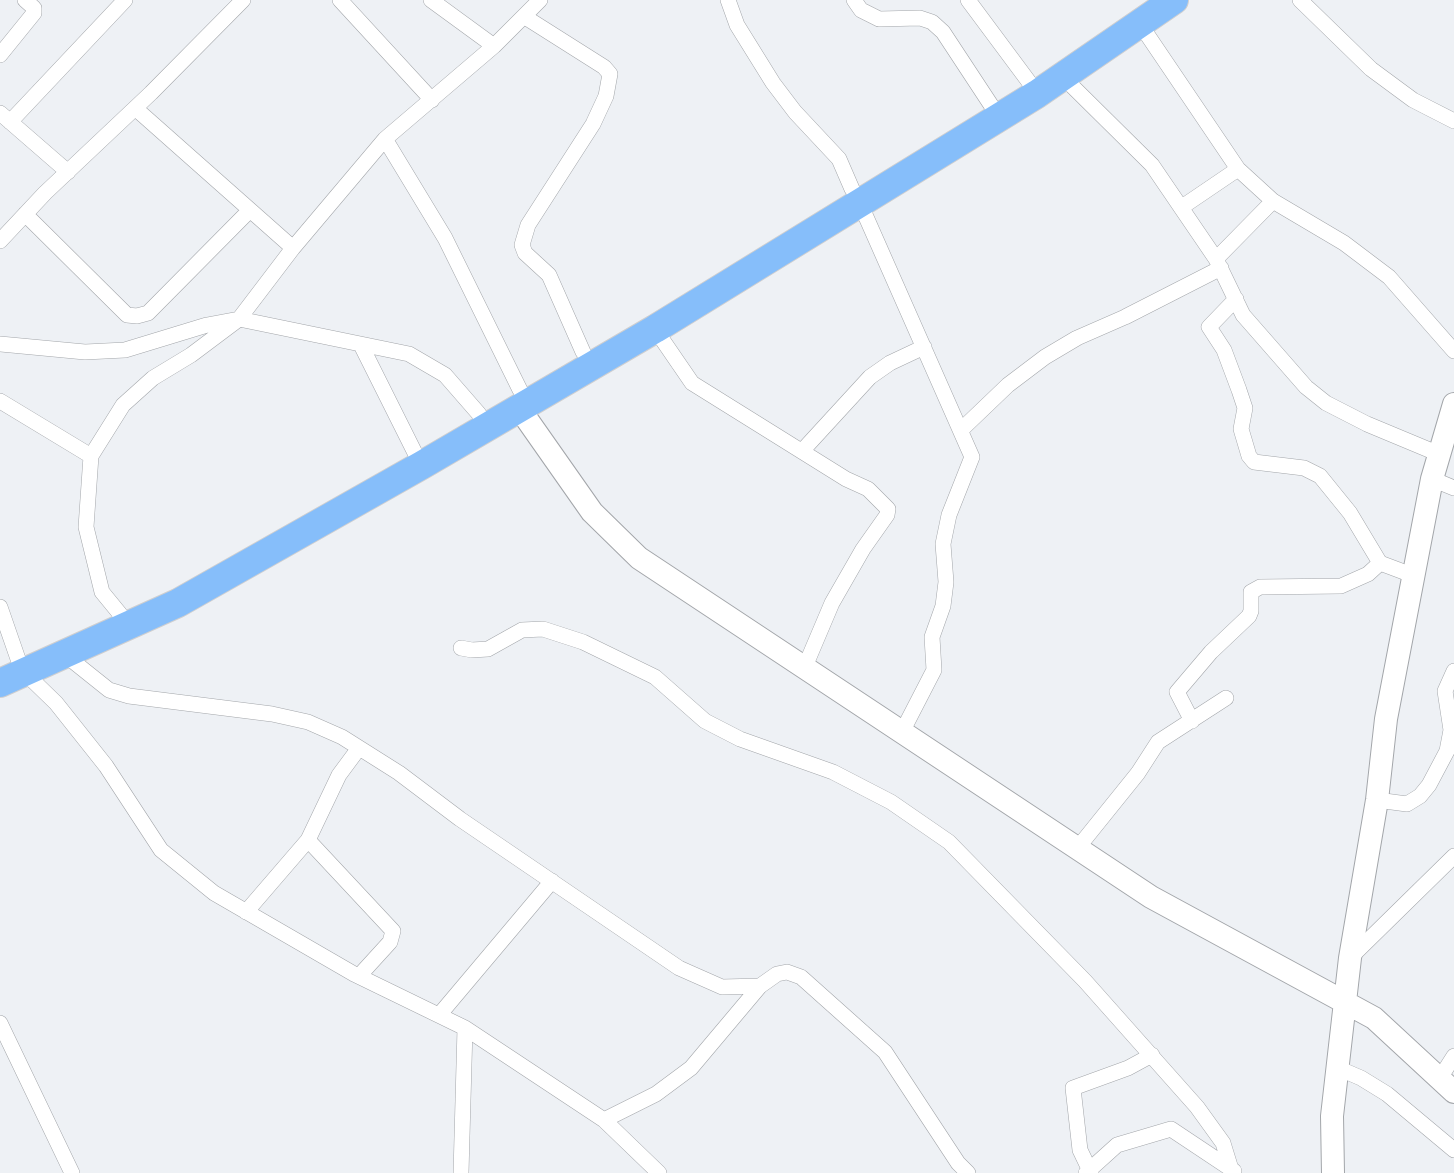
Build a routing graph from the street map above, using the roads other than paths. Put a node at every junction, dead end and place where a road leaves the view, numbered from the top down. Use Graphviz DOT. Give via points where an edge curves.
graph roads {
  1 [pos="26,0"];
  2 [pos="125,0"];
  3 [pos="243,0"];
  4 [pos="340,0"];
  5 [pos="431,0"];
  6 [pos="540,0"];
  7 [pos="728,0"];
  8 [pos="854,0"];
  9 [pos="968,0"];
  10 [pos="1174,0"];
  11 [pos="1300,0"];
  12 [pos="1144,12"];
  13 [pos="525,17"];
  14 [pos="494,45"];
  15 [pos="0,54"];
  16 [pos="1064,78"];
  17 [pos="1029,82"];
  18 [pos="432,100"];
  19 [pos="991,105"];
  20 [pos="135,108"];
  21 [pos="5,117"];
  22 [pos="1454,121"];
  23 [pos="385,139"];
  24 [pos="1238,169"];
  25 [pos="68,172"];
  26 [pos="894,173"];
  27 [pos="855,195"];
  28 [pos="1273,201"];
  29 [pos="1182,207"];
  30 [pos="250,210"];
  31 [pos="25,214"];
  32 [pos="2,236"];
  33 [pos="294,248"];
  34 [pos="1219,263"];
  35 [pos="1236,299"];
  36 [pos="239,319"];
  37 [pos="655,329"];
  38 [pos="0,344"];
  39 [pos="362,345"];
  40 [pos="924,347"];
  41 [pos="1454,351"];
  42 [pos="583,352"];
  43 [pos="519,399"];
  44 [pos="0,401"];
  45 [pos="1454,404"];
  46 [pos="479,414"];
  47 [pos="962,429"];
  48 [pos="802,450"];
  49 [pos="415,453"];
  50 [pos="1439,454"];
  51 [pos="91,456"];
  52 [pos="1432,479"];
  53 [pos="1454,488"];
  54 [pos="1380,563"];
  55 [pos="224,571"];
  56 [pos="1412,575"];
  57 [pos="0,607"];
  58 [pos="120,614"];
  59 [pos="461,648"];
  60 [pos="64,654"];
  61 [pos="804,669"];
  62 [pos="11,670"];
  63 [pos="1454,671"];
  64 [pos="1226,698"];
  65 [pos="1192,721"];
  66 [pos="902,732"];
  67 [pos="359,748"];
  68 [pos="1377,800"];
  69 [pos="308,840"];
  70 [pos="1076,850"];
  71 [pos="1454,856"];
  72 [pos="552,881"];
  73 [pos="246,912"];
  74 [pos="1350,958"];
  75 [pos="358,976"];
  76 [pos="760,986"];
  77 [pos="1345,1001"];
  78 [pos="440,1014"];
  79 [pos="0,1023"];
  80 [pos="465,1028"];
  81 [pos="1152,1055"];
  82 [pos="1454,1056"];
  83 [pos="1340,1069"];
  84 [pos="1447,1085"];
  85 [pos="604,1120"];
  86 [pos="1454,1150"];
  87 [pos="1234,1171"];
  88 [pos="1089,1172"];
  89 [pos="72,1173"];
  90 [pos="461,1173"];
  91 [pos="659,1173"];
  92 [pos="968,1173"];
  93 [pos="1333,1173"];
  1 -- 15 [label="street" via="34,13"];
  2 -- 21 [label="street"];
  3 -- 20 [label="street"];
  4 -- 18 [label="street"];
  5 -- 14 [label="street"];
  6 -- 13 [label="street"];
  7 -- 27 [label="street" via="737,25 773,83 839,159"];
  8 -- 19 [label="street" via="861,10 879,19 920,18 932,22 944,32"];
  9 -- 17 [label="street"];
  10 -- 12 [label="highway"];
  11 -- 22 [label="street" via="1371,69 1413,99"];
  12 -- 16 [label="highway"];
  12 -- 17 [label="highway"];
  12 -- 24 [label="street"];
  13 -- 14 [label="street"];
  13 -- 42 [label="street" via="610,74 606,96 592,124 528,225 522,245 525,253 549,275"];
  14 -- 18 [label="street"];
  16 -- 26 [label="highway"];
  16 -- 29 [label="street" via="1152,165"];
  17 -- 19 [label="highway"];
  18 -- 23 [label="street"];
  19 -- 26 [label="highway"];
  20 -- 25 [label="street"];
  20 -- 30 [label="street"];
  21 -- 25 [label="street"];
  23 -- 33 [label="street"];
  23 -- 43 [label="street" via="445,238"];
  24 -- 28 [label="street"];
  24 -- 29 [label="street"];
  25 -- 31 [label="street"];
  26 -- 27 [label="highway"];
  27 -- 37 [label="highway"];
  27 -- 40 [label="street"];
  27 -- 42 [label="highway"];
  28 -- 34 [label="street"];
  28 -- 41 [label="street" via="1344,243 1389,276"];
  29 -- 34 [label="street"];
  30 -- 31 [label="street" via="148,313 137,316 127,315"];
  30 -- 33 [label="street"];
  31 -- 32 [label="street"];
  33 -- 36 [label="street"];
  34 -- 35 [label="street"];
  34 -- 47 [label="street" via="1045,357 1008,385"];
  35 -- 50 [label="street" via="1243,315 1312,392 1367,424"];
  35 -- 54 [label="street" via="1209,327 1224,350 1245,408 1241,429 1249,456 1254,462 1304,468 1320,476 1350,513"];
  36 -- 38 [label="street" via="125,350 85,352"];
  36 -- 39 [label="street"];
  36 -- 51 [label="street" via="153,378 123,405"];
  37 -- 43 [label="highway"];
  37 -- 48 [label="street" via="692,383"];
  39 -- 46 [label="street" via="418,359 445,375"];
  39 -- 49 [label="street"];
  40 -- 47 [label="street"];
  40 -- 48 [label="street" via="870,376"];
  42 -- 43 [label="highway"];
  43 -- 46 [label="highway"];
  43 -- 55 [label="highway"];
  43 -- 61 [label="street" via="592,512 617,538 666,577"];
  44 -- 51 [label="street"];
  45 -- 50 [label="street"];
  46 -- 49 [label="highway"];
  47 -- 66 [label="street" via="972,457 949,515 943,544 946,582 932,637 934,670"];
  48 -- 61 [label="street" via="868,489 888,509 832,603"];
  49 -- 55 [label="highway"];
  50 -- 52 [label="street"];
  51 -- 58 [label="street" via="86,527 102,592"];
  52 -- 53 [label="street"];
  52 -- 56 [label="street"];
  54 -- 56 [label="street"];
  54 -- 65 [label="street" via="1368,574 1341,586 1260,587 1251,592 1249,616 1215,647 1177,692"];
  55 -- 58 [label="highway"];
  55 -- 60 [label="highway" via="126,628"];
  56 -- 68 [label="street" via="1386,720"];
  57 -- 62 [label="street"];
  58 -- 62 [label="highway"];
  59 -- 81 [label="street" via="488,649 522,630 543,629 583,642 655,677 705,721 740,739 833,772 891,802 949,842 1021,913"];
  60 -- 62 [label="highway"];
  60 -- 67 [label="street" via="109,690 308,722"];
  61 -- 66 [label="street"];
  62 -- 73 [label="street" via="56,702 106,766 161,850 214,893"];
  63 -- 68 [label="street" via="1445,691 1451,730 1447,751 1429,785 1407,804"];
  64 -- 65 [label="street"];
  65 -- 70 [label="street" via="1158,742"];
  66 -- 70 [label="street"];
  67 -- 69 [label="street" via="339,775"];
  67 -- 72 [label="street"];
  68 -- 74 [label="street"];
  69 -- 73 [label="street"];
  69 -- 75 [label="street" via="393,931 390,942"];
  70 -- 77 [label="street" via="1199,924"];
  71 -- 74 [label="street"];
  72 -- 76 [label="street" via="679,968 722,987"];
  72 -- 78 [label="street"];
  73 -- 75 [label="street"];
  74 -- 77 [label="street"];
  75 -- 78 [label="street"];
  76 -- 85 [label="street" via="691,1068 656,1094"];
  76 -- 92 [label="street" via="777,974 787,972 801,977 885,1052"];
  77 -- 83 [label="street"];
  77 -- 84 [label="street" via="1374,1018"];
  78 -- 80 [label="street"];
  79 -- 89 [label="street"];
  80 -- 85 [label="street"];
  80 -- 90 [label="street"];
  81 -- 87 [label="street" via="1223,1143"];
  81 -- 88 [label="street" via="1073,1088 1080,1150"];
  82 -- 84 [label="street"];
  83 -- 86 [label="street" via="1387,1094"];
  83 -- 93 [label="street" via="1332,1116"];
  85 -- 91 [label="street"];
  87 -- 88 [label="street" via="1171,1129 1117,1145"];
}
